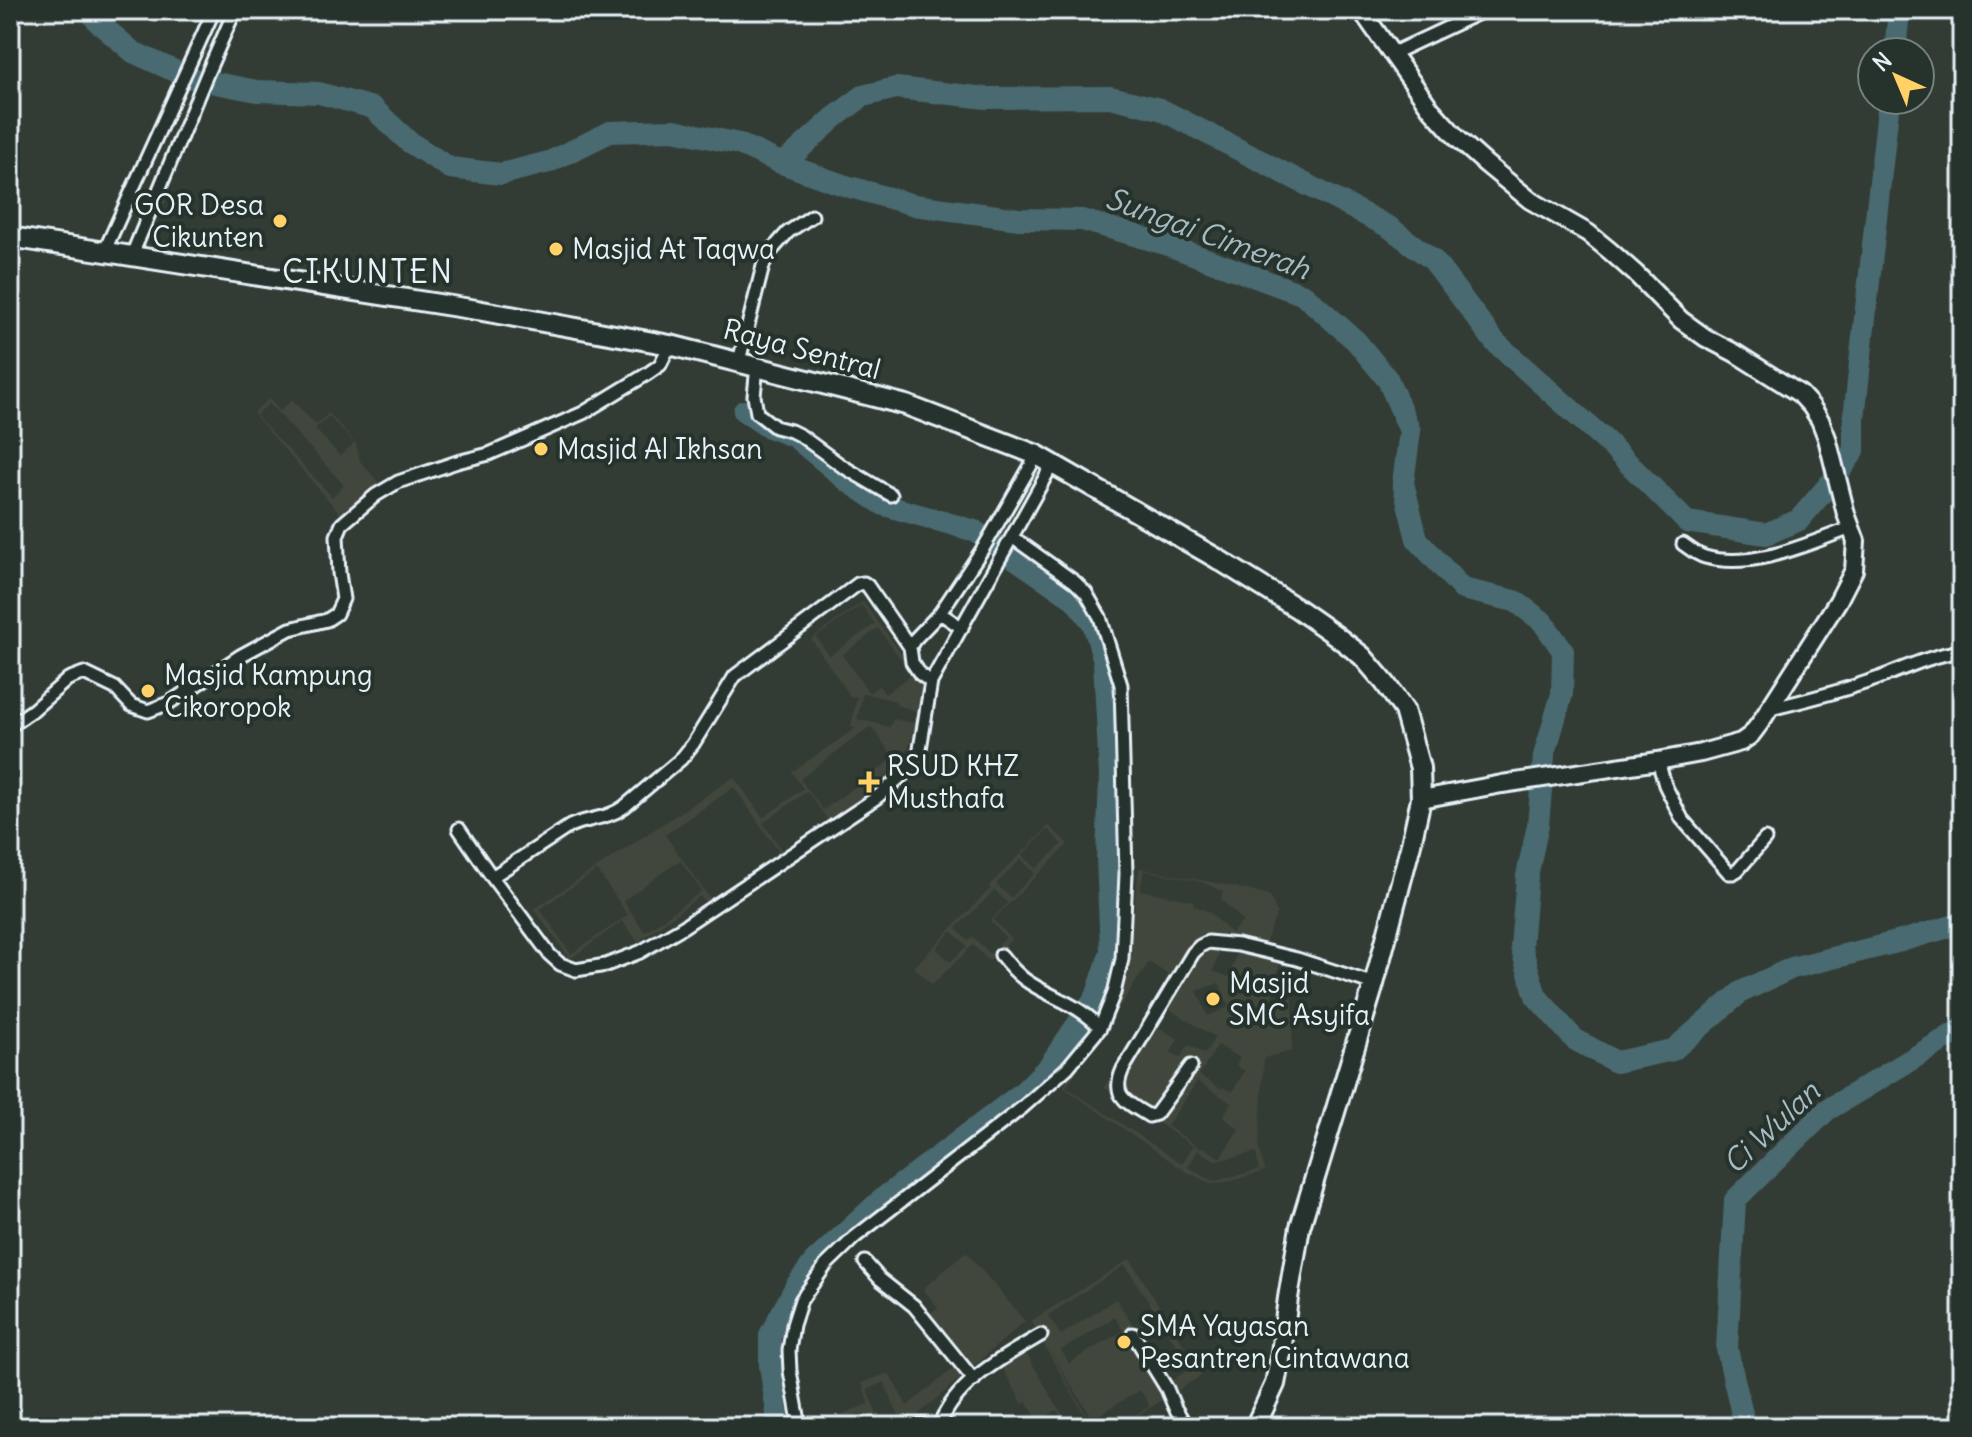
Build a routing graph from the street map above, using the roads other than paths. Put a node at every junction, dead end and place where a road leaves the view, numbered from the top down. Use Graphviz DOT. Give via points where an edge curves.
graph roads {
  1 [pos="1361,10"];
  2 [pos="1485,10"];
  3 [pos="213,12"];
  4 [pos="233,15"];
  5 [pos="1391,54"];
  6 [pos="189,67"];
  7 [pos="207,74"];
  8 [pos="812,216"];
  9 [pos="10,237"];
  10 [pos="104,252"];
  11 [pos="132,255"];
  12 [pos="670,345"];
  13 [pos="748,364"];
  14 [pos="1045,459"];
  15 [pos="891,495"];
  16 [pos="1849,521"];
  17 [pos="1683,544"];
  18 [pos="1007,546"];
  19 [pos="940,613"];
  20 [pos="962,628"];
  21 [pos="910,647"];
  22 [pos="1962,651"];
  23 [pos="931,682"];
  24 [pos="1770,709"];
  25 [pos="10,726"];
  26 [pos="1658,761"];
  27 [pos="1421,799"];
  28 [pos="459,829"];
  29 [pos="1765,839"];
  30 [pos="492,877"];
  31 [pos="1001,955"];
  32 [pos="1374,984"];
  33 [pos="1100,1028"];
  34 [pos="1191,1066"];
  35 [pos="865,1262"];
  36 [pos="1133,1334"];
  37 [pos="1041,1335"];
  38 [pos="974,1380"];
  39 [pos="800,1427"];
  40 [pos="917,1427"];
  41 [pos="927,1427"];
  42 [pos="939,1427"];
  43 [pos="1187,1427"];
  44 [pos="1255,1427"];
  1 -- 5 [label="main road"];
  2 -- 5 [label="street"];
  3 -- 6 [label="street"];
  4 -- 7 [label="street"];
  5 -- 16 [label="main road" via="1458,139 1506,181 1588,233 1681,320 1800,394 1827,438"];
  6 -- 7 [label="street"];
  6 -- 10 [label="street"];
  7 -- 11 [label="street"];
  8 -- 13 [label="street" via="788,232 763,266"];
  9 -- 10 [label="main road, Raya Sentral"];
  10 -- 11 [label="main road, Raya Sentral"];
  11 -- 12 [label="main road, Raya Sentral"];
  12 -- 13 [label="main road, Raya Sentral"];
  12 -- 25 [label="street" via="660,365 583,413 376,495 342,524 337,536 343,599 327,620 290,629 148,711 84,673 68,679"];
  13 -- 14 [label="main road, Raya Sentral" via="906,405"];
  13 -- 15 [label="street" via="757,413"];
  14 -- 18 [label="street"];
  14 -- 19 [label="street"];
  14 -- 27 [label="main road, Raya Sentral" via="1295,607 1362,656 1404,710 1420,768"];
  16 -- 17 [label="street" via="1806,545 1763,557 1721,560"];
  16 -- 24 [label="main road" via="1856,541 1854,570"];
  18 -- 20 [label="street"];
  18 -- 33 [label="street" via="1086,593 1100,617 1121,685 1126,874 1122,959"];
  19 -- 20 [label="street"];
  19 -- 21 [label="street"];
  20 -- 23 [label="street"];
  21 -- 23 [label="street" via="912,662"];
  21 -- 30 [label="street" via="867,585 858,584 735,676 681,759 624,807 570,826"];
  22 -- 24 [label="street"];
  23 -- 30 [label="street" via="919,755 906,772 876,798 640,952 576,970 560,964"];
  24 -- 26 [label="main road" via="1741,742"];
  26 -- 27 [label="main road"];
  26 -- 29 [label="street" via="1682,819 1729,873"];
  27 -- 32 [label="main road, Raya Sentral"];
  28 -- 30 [label="street"];
  31 -- 33 [label="street" via="1026,980 1089,1016"];
  32 -- 34 [label="street" via="1297,959 1208,942 1193,953 1123,1069 1118,1089 1132,1106 1149,1116 1156,1114"];
  32 -- 44 [label="main road, Raya Sentral" via="1300,1227 1275,1384"];
  33 -- 39 [label="street" via="1067,1068 1023,1107 826,1265 801,1300 791,1337 790,1371"];
  35 -- 38 [label="street" via="914,1306"];
  36 -- 43 [label="street"];
  37 -- 38 [label="street"];
  38 -- 42 [label="street" via="951,1402"];
  40 -- 41 [label="street"];
}
